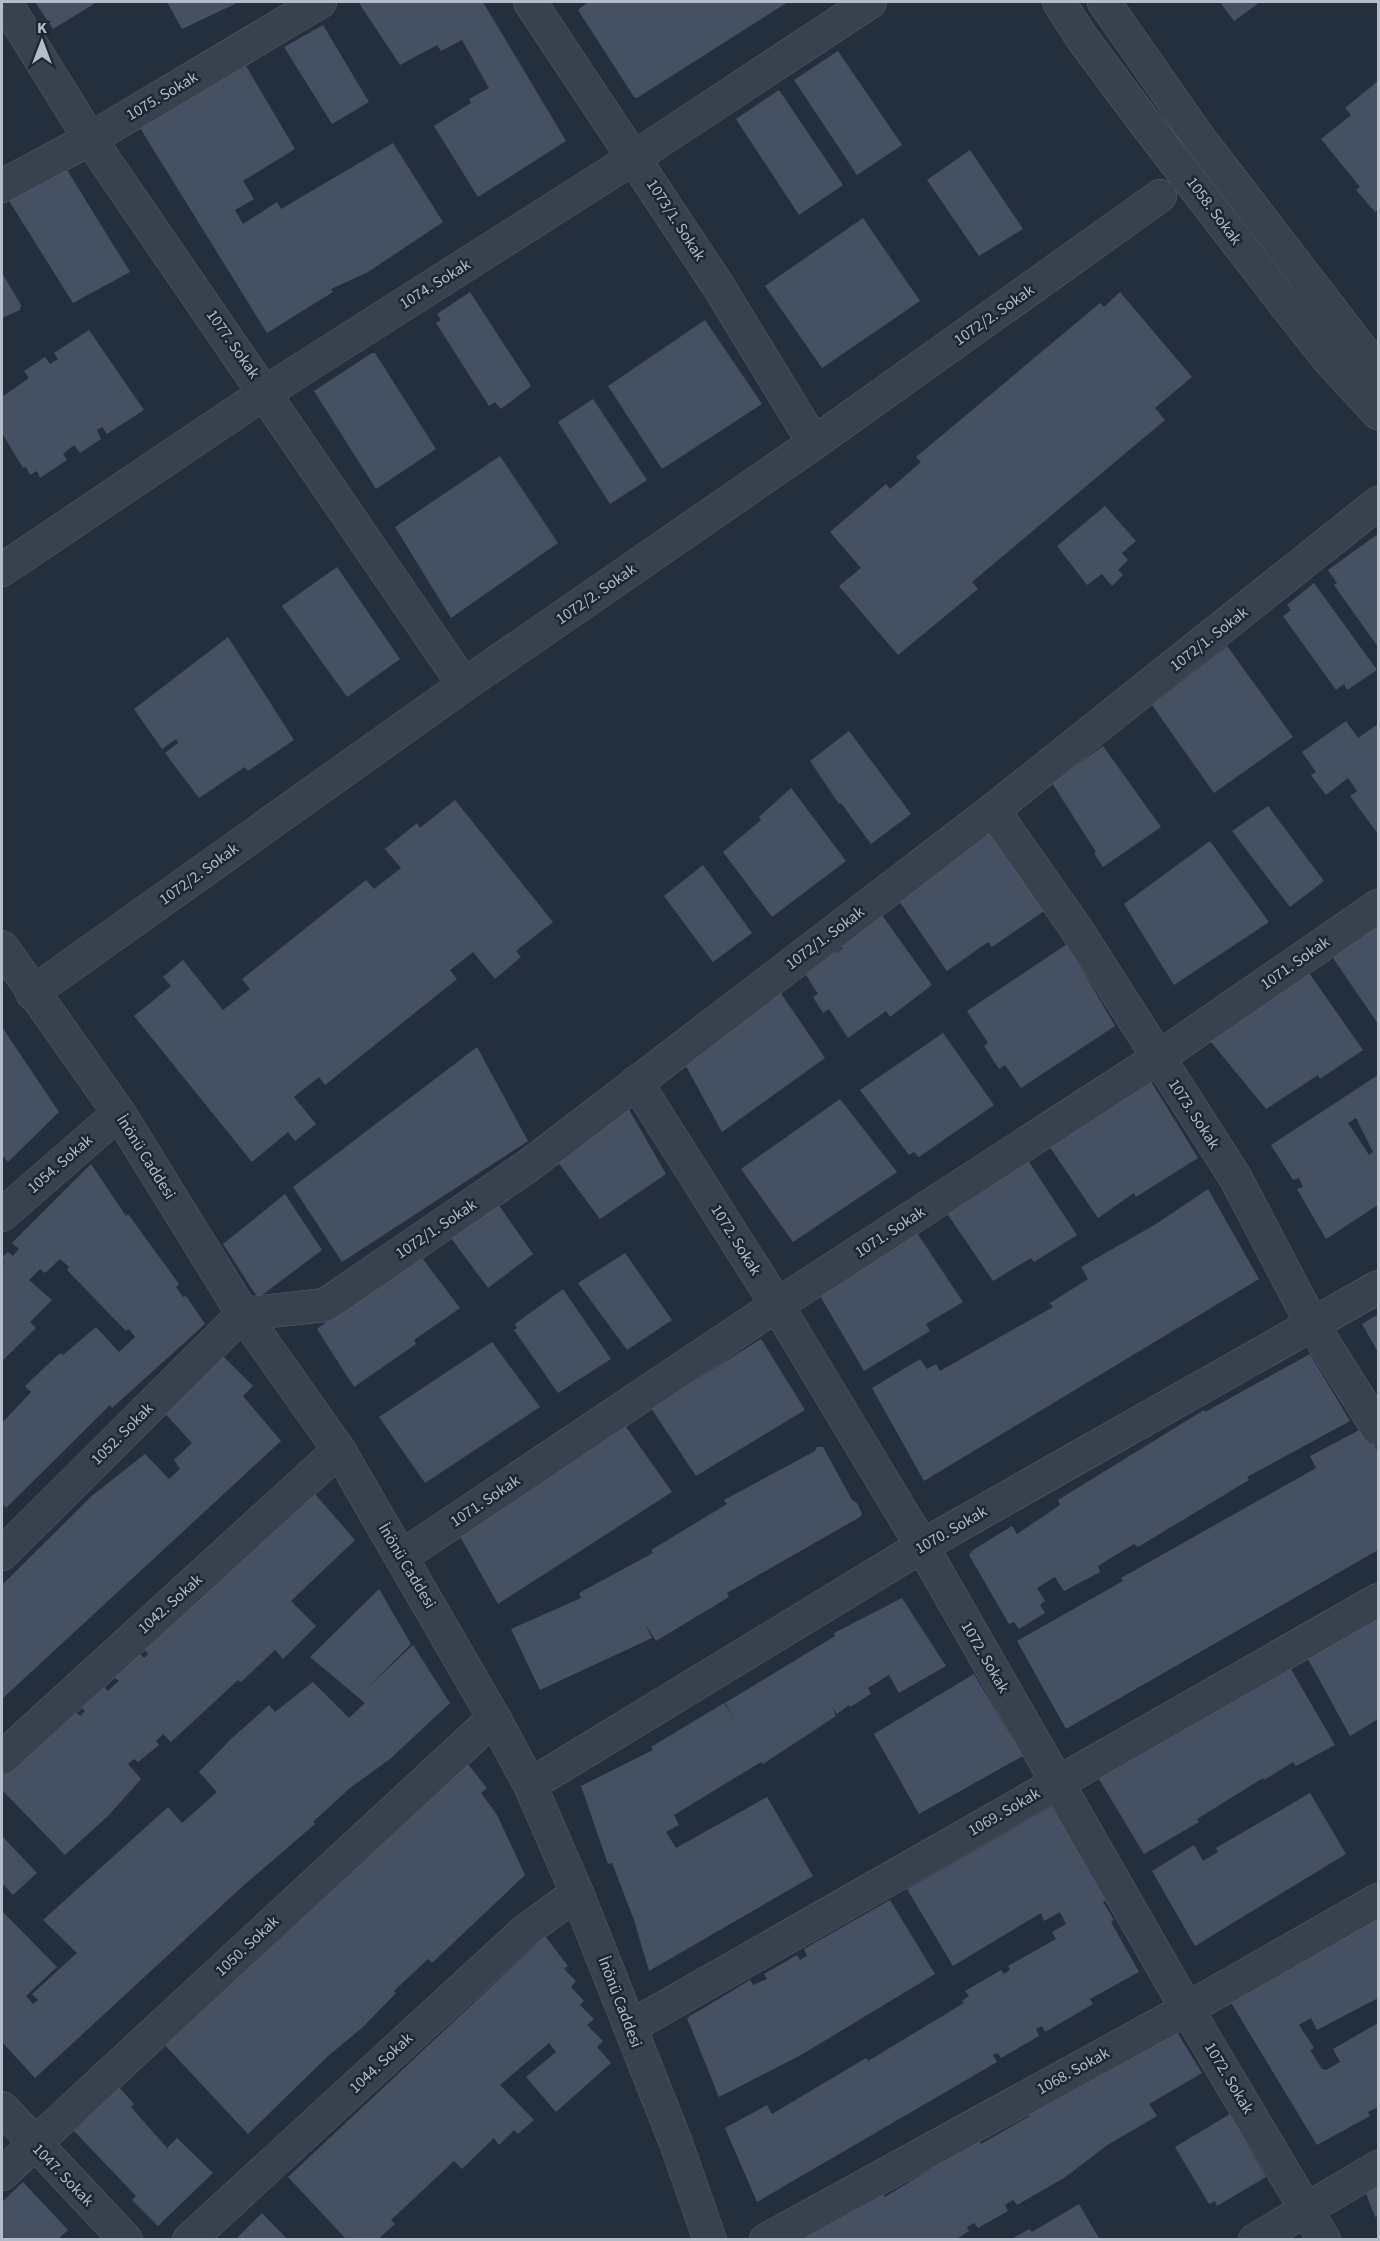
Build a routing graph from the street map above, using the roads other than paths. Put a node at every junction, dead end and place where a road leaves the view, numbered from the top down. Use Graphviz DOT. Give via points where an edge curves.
graph roads {
  1 [pos="4,2"];
  2 [pos="320,2"];
  3 [pos="530,2"];
  4 [pos="870,2"];
  5 [pos="1059,2"];
  6 [pos="1104,2"];
  7 [pos="90,139"];
  8 [pos="1212,154"];
  9 [pos="635,157"];
  10 [pos="1188,176"];
  11 [pos="2,186"];
  12 [pos="1160,196"];
  13 [pos="1378,371"];
  14 [pos="266,392"];
  15 [pos="1378,413"];
  16 [pos="814,443"];
  17 [pos="1378,503"];
  18 [pos="2,570"];
  19 [pos="464,685"];
  20 [pos="993,810"];
  21 [pos="1378,906"];
  22 [pos="2,947"];
  23 [pos="32,993"];
  24 [pos="1158,1058"];
  25 [pos="636,1082"];
  26 [pos="119,1113"];
  27 [pos="2,1215"];
  28 [pos="1378,1287"];
  29 [pos="777,1305"];
  30 [pos="243,1314"];
  31 [pos="1312,1324"];
  32 [pos="1378,1429"];
  33 [pos="339,1450"];
  34 [pos="922,1546"];
  35 [pos="2,1554"];
  36 [pos="401,1557"];
  37 [pos="1378,1600"];
  38 [pos="494,1718"];
  39 [pos="2,1758"];
  40 [pos="1056,1782"];
  41 [pos="530,1785"];
  42 [pos="577,1893"];
  43 [pos="1378,1900"];
  44 [pos="1187,2009"];
  45 [pos="630,2027"];
  46 [pos="2,2108"];
  47 [pos="33,2144"];
  48 [pos="1378,2167"];
  49 [pos="2,2174"];
  50 [pos="1307,2208"];
  51 [pos="126,2240"];
  52 [pos="189,2240"];
  53 [pos="710,2240"];
  54 [pos="766,2240"];
  55 [pos="1255,2240"];
  56 [pos="1324,2240"];
  1 -- 7 [label="street, 1077. Sokak"];
  2 -- 7 [label="street, 1075. Sokak"];
  3 -- 9 [label="street, 1073/1. Sokak"];
  4 -- 9 [label="street, 1074. Sokak"];
  5 -- 10 [label="street, 1058. Sokak"];
  6 -- 8 [label="street, 1058. Sokak"];
  7 -- 11 [label="street, 1075. Sokak"];
  7 -- 14 [label="street, 1077. Sokak"];
  8 -- 10 [label="street"];
  8 -- 13 [label="street, 1058. Sokak"];
  9 -- 14 [label="street, 1074. Sokak"];
  9 -- 16 [label="street, 1073/1. Sokak"];
  10 -- 15 [label="street, 1058. Sokak" via="1329,360"];
  12 -- 16 [label="street, 1072/2. Sokak"];
  14 -- 18 [label="street, 1074. Sokak"];
  14 -- 19 [label="street, 1077. Sokak"];
  16 -- 19 [label="street, 1072/2. Sokak"];
  17 -- 20 [label="street, 1072/1. Sokak"];
  19 -- 23 [label="street, 1072/2. Sokak"];
  20 -- 24 [label="street, 1073. Sokak" via="1075,927"];
  20 -- 25 [label="street, 1072/1. Sokak"];
  21 -- 24 [label="street, 1071. Sokak"];
  22 -- 23 [label="street, İnönü Caddesi"];
  23 -- 26 [label="street, İnönü Caddesi"];
  24 -- 29 [label="street, 1071. Sokak"];
  24 -- 31 [label="street, 1073. Sokak" via="1235,1177"];
  25 -- 29 [label="street, 1072. Sokak"];
  25 -- 30 [label="street, 1072/1. Sokak" via="528,1166 325,1305"];
  26 -- 27 [label="street, 1054. Sokak"];
  26 -- 30 [label="street, İnönü Caddesi"];
  28 -- 31 [label="street, 1070. Sokak"];
  29 -- 34 [label="street, 1072. Sokak"];
  29 -- 36 [label="street, 1071. Sokak"];
  30 -- 33 [label="street, İnönü Caddesi"];
  30 -- 35 [label="street, 1052. Sokak"];
  31 -- 32 [label="street, 1073. Sokak"];
  31 -- 34 [label="street, 1070. Sokak"];
  33 -- 36 [label="street, İnönü Caddesi"];
  33 -- 39 [label="street, 1042. Sokak"];
  34 -- 40 [label="street, 1072. Sokak"];
  34 -- 41 [label="street, 1070. Sokak"];
  36 -- 38 [label="street, İnönü Caddesi"];
  37 -- 40 [label="street, 1069. Sokak"];
  38 -- 41 [label="street, İnönü Caddesi"];
  38 -- 47 [label="street, 1050. Sokak"];
  40 -- 44 [label="street, 1072. Sokak"];
  40 -- 45 [label="street, 1069. Sokak"];
  41 -- 42 [label="street, İnönü Caddesi"];
  42 -- 45 [label="street, İnönü Caddesi"];
  42 -- 52 [label="street, 1044. Sokak" via="524,1932"];
  43 -- 44 [label="street, 1068. Sokak"];
  44 -- 50 [label="street, 1072. Sokak"];
  44 -- 54 [label="street, 1068. Sokak"];
  45 -- 53 [label="street, İnönü Caddesi"];
  46 -- 47 [label="street, 1047. Sokak"];
  47 -- 49 [label="street, 1050. Sokak"];
  47 -- 51 [label="street, 1047. Sokak"];
  48 -- 50 [label="street"];
  50 -- 55 [label="street"];
  50 -- 56 [label="street, 1072. Sokak"];
}
